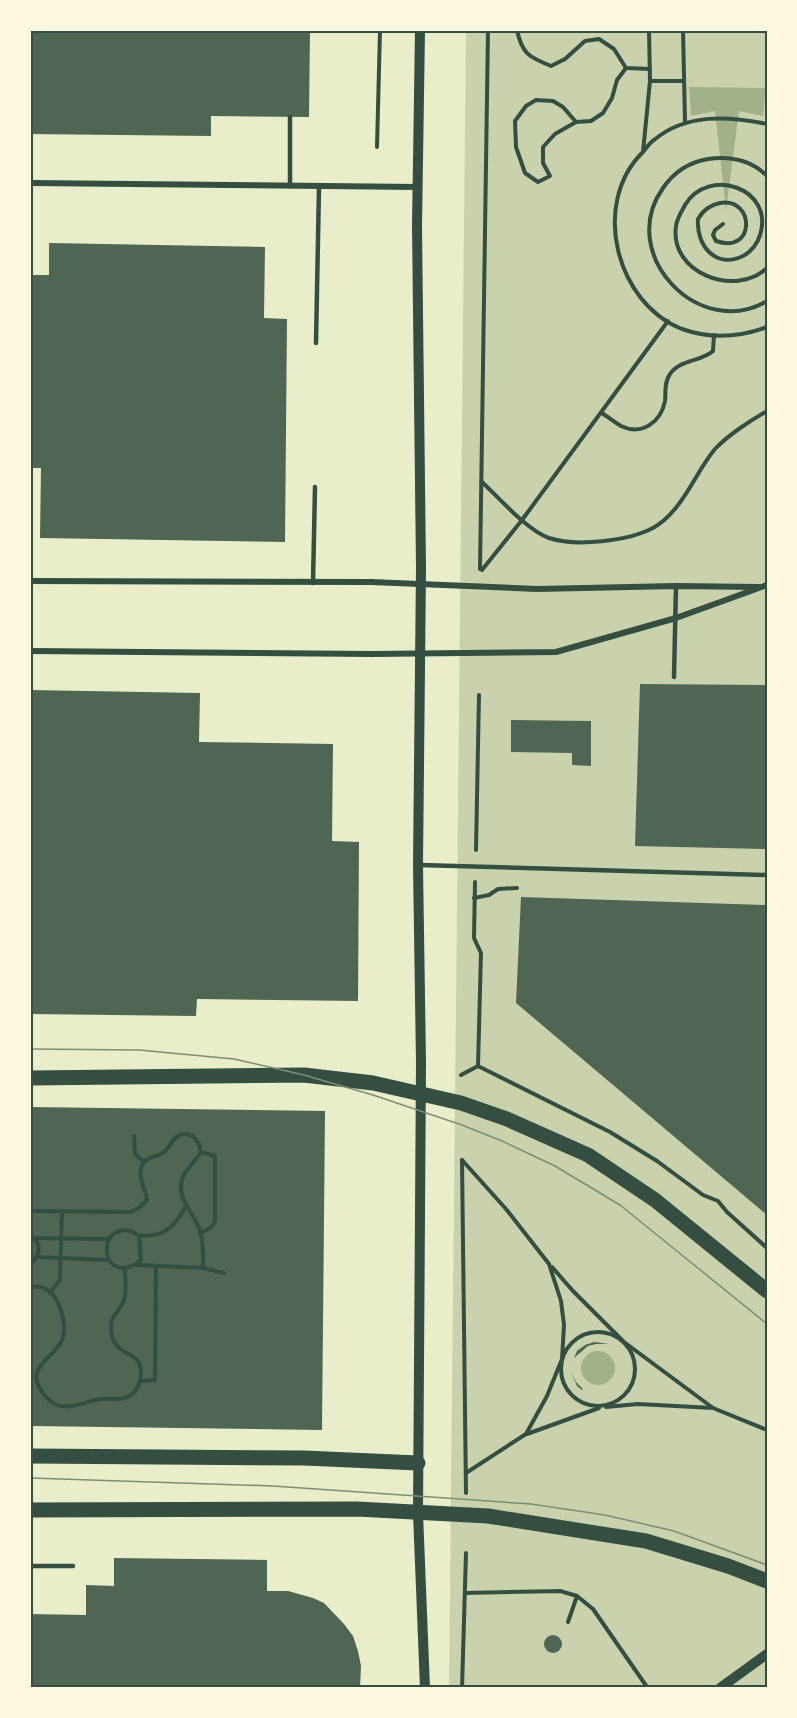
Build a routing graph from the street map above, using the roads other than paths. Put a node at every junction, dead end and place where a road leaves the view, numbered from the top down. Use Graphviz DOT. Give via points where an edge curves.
graph roads {
  1 [pos="420,30"];
  2 [pos="290,117"];
  3 [pos="30,183"];
  4 [pos="290,186"];
  5 [pos="319,187"];
  6 [pos="418,187"];
  7 [pos="316,343"];
  8 [pos="315,487"];
  9 [pos="30,581"];
  10 [pos="313,583"];
  11 [pos="421,584"];
  12 [pos="676,586"];
  13 [pos="765,586"];
  14 [pos="676,618"];
  15 [pos="30,651"];
  16 [pos="420,654"];
  17 [pos="674,677"];
  18 [pos="418,865"];
  19 [pos="767,875"];
  20 [pos="30,1078"];
  21 [pos="420,1094"];
  22 [pos="767,1291"];
  23 [pos="30,1456"];
  24 [pos="418,1463"];
  25 [pos="30,1510"];
  26 [pos="418,1513"];
  27 [pos="30,1566"];
  28 [pos="73,1566"];
  29 [pos="767,1581"];
  30 [pos="767,1654"];
  31 [pos="425,1688"];
  32 [pos="720,1688"];
  1 -- 6 [label="street"];
  2 -- 4 [label="lane"];
  3 -- 4 [label="street"];
  4 -- 5 [label="street"];
  5 -- 6 [label="street"];
  5 -- 7 [label="lane"];
  6 -- 11 [label="street"];
  8 -- 10 [label="lane"];
  9 -- 10 [label="street"];
  10 -- 11 [label="street"];
  11 -- 12 [label="street" via="537,589"];
  11 -- 16 [label="street"];
  12 -- 13 [label="street"];
  12 -- 14 [label="lane"];
  13 -- 14 [label="street"];
  14 -- 16 [label="street" via="556,652"];
  14 -- 17 [label="lane"];
  15 -- 16 [label="street"];
  16 -- 18 [label="street"];
  18 -- 19 [label="lane"];
  18 -- 21 [label="street"];
  20 -- 21 [label="main road" via="304,1075 373,1083"];
  21 -- 22 [label="main road" via="507,1119 588,1155 655,1200"];
  21 -- 24 [label="street"];
  23 -- 24 [label="main road"];
  24 -- 26 [label="street"];
  25 -- 26 [label="main road" via="357,1509"];
  26 -- 29 [label="main road" via="488,1516 646,1541"];
  26 -- 31 [label="street"];
  27 -- 28 [label="lane"];
  30 -- 32 [label="street"];
}
